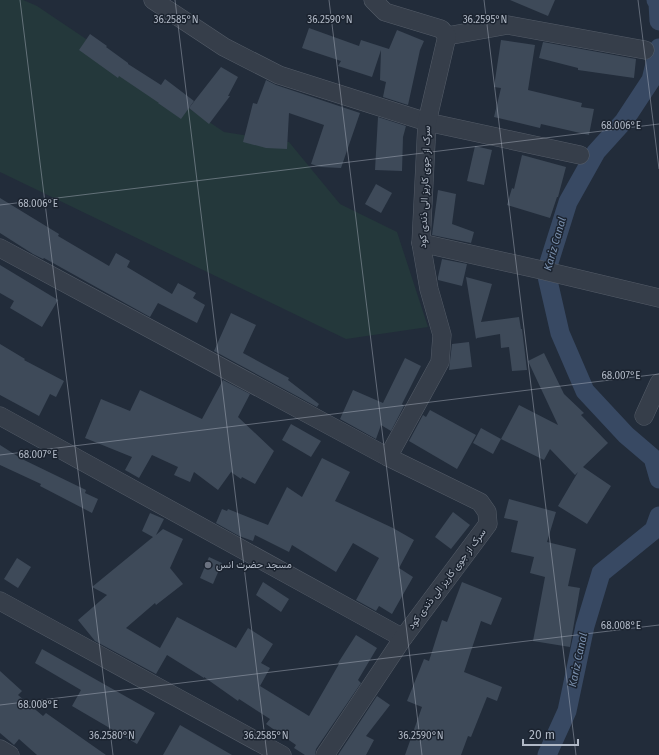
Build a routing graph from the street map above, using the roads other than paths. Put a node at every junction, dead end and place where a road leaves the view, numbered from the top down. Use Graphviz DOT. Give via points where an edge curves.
graph roads {
  1 [pos="153,0"];
  2 [pos="373,0"];
  3 [pos="447,36"];
  4 [pos="645,50"];
  5 [pos="427,122"];
  6 [pos="580,155"];
  7 [pos="421,243"];
  8 [pos="0,248"];
  9 [pos="659,298"];
  10 [pos="659,383"];
  11 [pos="0,416"];
  12 [pos="644,416"];
  13 [pos="388,457"];
  14 [pos="0,601"];
  15 [pos="404,638"];
  16 [pos="0,749"];
  17 [pos="10,755"];
  18 [pos="282,755"];
  19 [pos="325,755"];
  1 -- 5 [label="street" via="224,47 279,75"];
  2 -- 3 [label="street" via="385,12 441,29"];
  3 -- 4 [label="street" via="508,25"];
  3 -- 5 [label="street, سرک از جوی کاریز الی ذندی کود"];
  5 -- 6 [label="street"];
  5 -- 7 [label="street, سرک از جوی کاریز الی ذندی کود"];
  7 -- 9 [label="street"];
  7 -- 13 [label="street, سرک از جوی کاریز الی ذندی کود" via="429,289 442,335 440,362"];
  8 -- 13 [label="street"];
  10 -- 12 [label="street"];
  11 -- 15 [label="street"];
  13 -- 15 [label="street, سرک از جوی کاریز الی ذندی کود" via="480,502 487,512 488,524"];
  14 -- 18 [label="street"];
  15 -- 19 [label="street, سرک از جوی کاریز الی ذندی کود"];
  16 -- 17 [label="street"];
}
